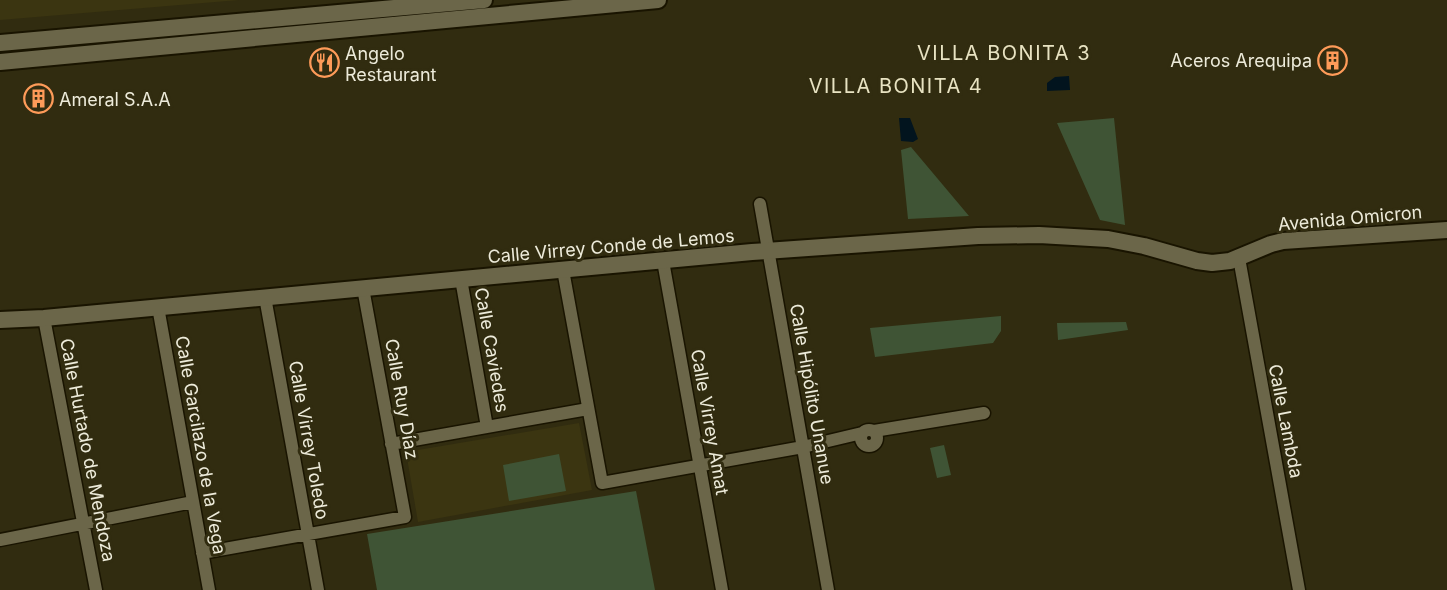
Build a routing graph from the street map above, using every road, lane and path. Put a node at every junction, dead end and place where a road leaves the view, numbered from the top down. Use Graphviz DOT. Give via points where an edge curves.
graph roads {
  1 [pos="484,0"];
  2 [pos="658,0"];
  3 [pos="546,5"];
  4 [pos="423,13"];
  5 [pos="359,19"];
  6 [pos="0,43"];
  7 [pos="0,62"];
  8 [pos="760,204"];
  9 [pos="1447,230"];
  10 [pos="768,251"];
  11 [pos="1231,260"];
  12 [pos="663,261"];
  13 [pos="563,270"];
  14 [pos="461,279"];
  15 [pos="363,288"];
  16 [pos="265,297"];
  17 [pos="158,307"];
  18 [pos="44,318"];
  19 [pos="0,321"];
  20 [pos="588,409"];
  21 [pos="984,413"];
  22 [pos="487,427"];
  23 [pos="391,444"];
  24 [pos="803,447"];
  25 [pos="700,465"];
  26 [pos="193,502"];
  27 [pos="83,523"];
  28 [pos="308,534"];
  29 [pos="0,540"];
  30 [pos="202,553"];
  31 [pos="96,590"];
  32 [pos="209,590"];
  33 [pos="318,590"];
  34 [pos="722,590"];
  35 [pos="828,590"];
  36 [pos="1299,590"];
  1 -- 4 [label="street"];
  2 -- 3 [label="street"];
  3 -- 4 [label="street"];
  4 -- 5 [label="street"];
  5 -- 6 [label="street"];
  5 -- 7 [label="street" via="136,50"];
  8 -- 10 [label="street, Calle Hipólito Unanue"];
  9 -- 11 [label="street, Avenida Omicron" via="1283,242"];
  10 -- 11 [label="street, Calle Virrey Conde de Lemos" via="966,236 1039,235 1108,239 1212,263"];
  10 -- 12 [label="street, Calle Virrey Conde de Lemos"];
  10 -- 24 [label="street, Calle Hipólito Unanue"];
  11 -- 36 [label="street, Calle Lambda"];
  12 -- 13 [label="street, Calle Virrey Conde de Lemos"];
  12 -- 25 [label="street, Calle Virrey Amat"];
  13 -- 14 [label="street, Calle Virrey Conde de Lemos"];
  13 -- 20 [label="street"];
  14 -- 15 [label="street, Calle Virrey Conde de Lemos"];
  14 -- 22 [label="street, Calle Caviedes"];
  15 -- 16 [label="street, Calle Virrey Conde de Lemos"];
  15 -- 23 [label="street, Calle Ruy Díaz"];
  16 -- 17 [label="street, Calle Virrey Conde de Lemos"];
  16 -- 28 [label="street, Calle Virrey Toledo"];
  17 -- 18 [label="street, Calle Virrey Conde de Lemos"];
  17 -- 26 [label="street, Calle Garcilazo de la Vega"];
  18 -- 19 [label="street, Calle Virrey Conde de Lemos"];
  18 -- 27 [label="street, Calle Hurtado de Mendoza"];
  20 -- 22 [label="street"];
  20 -- 25 [label="street" via="602,483"];
  21 -- 24 [label="street"];
  22 -- 23 [label="street"];
  23 -- 28 [label="street, Calle Ruy Díaz" via="405,517"];
  24 -- 25 [label="street"];
  24 -- 35 [label="street, Calle Hipólito Unanue"];
  25 -- 34 [label="street, Calle Virrey Amat"];
  26 -- 27 [label="street"];
  26 -- 30 [label="street, Calle Garcilazo de la Vega"];
  27 -- 29 [label="street"];
  27 -- 31 [label="street, Calle Hurtado de Mendoza"];
  28 -- 30 [label="street"];
  28 -- 33 [label="street, Calle Virrey Toledo"];
  30 -- 32 [label="street, Calle Garcilazo de la Vega"];
}
